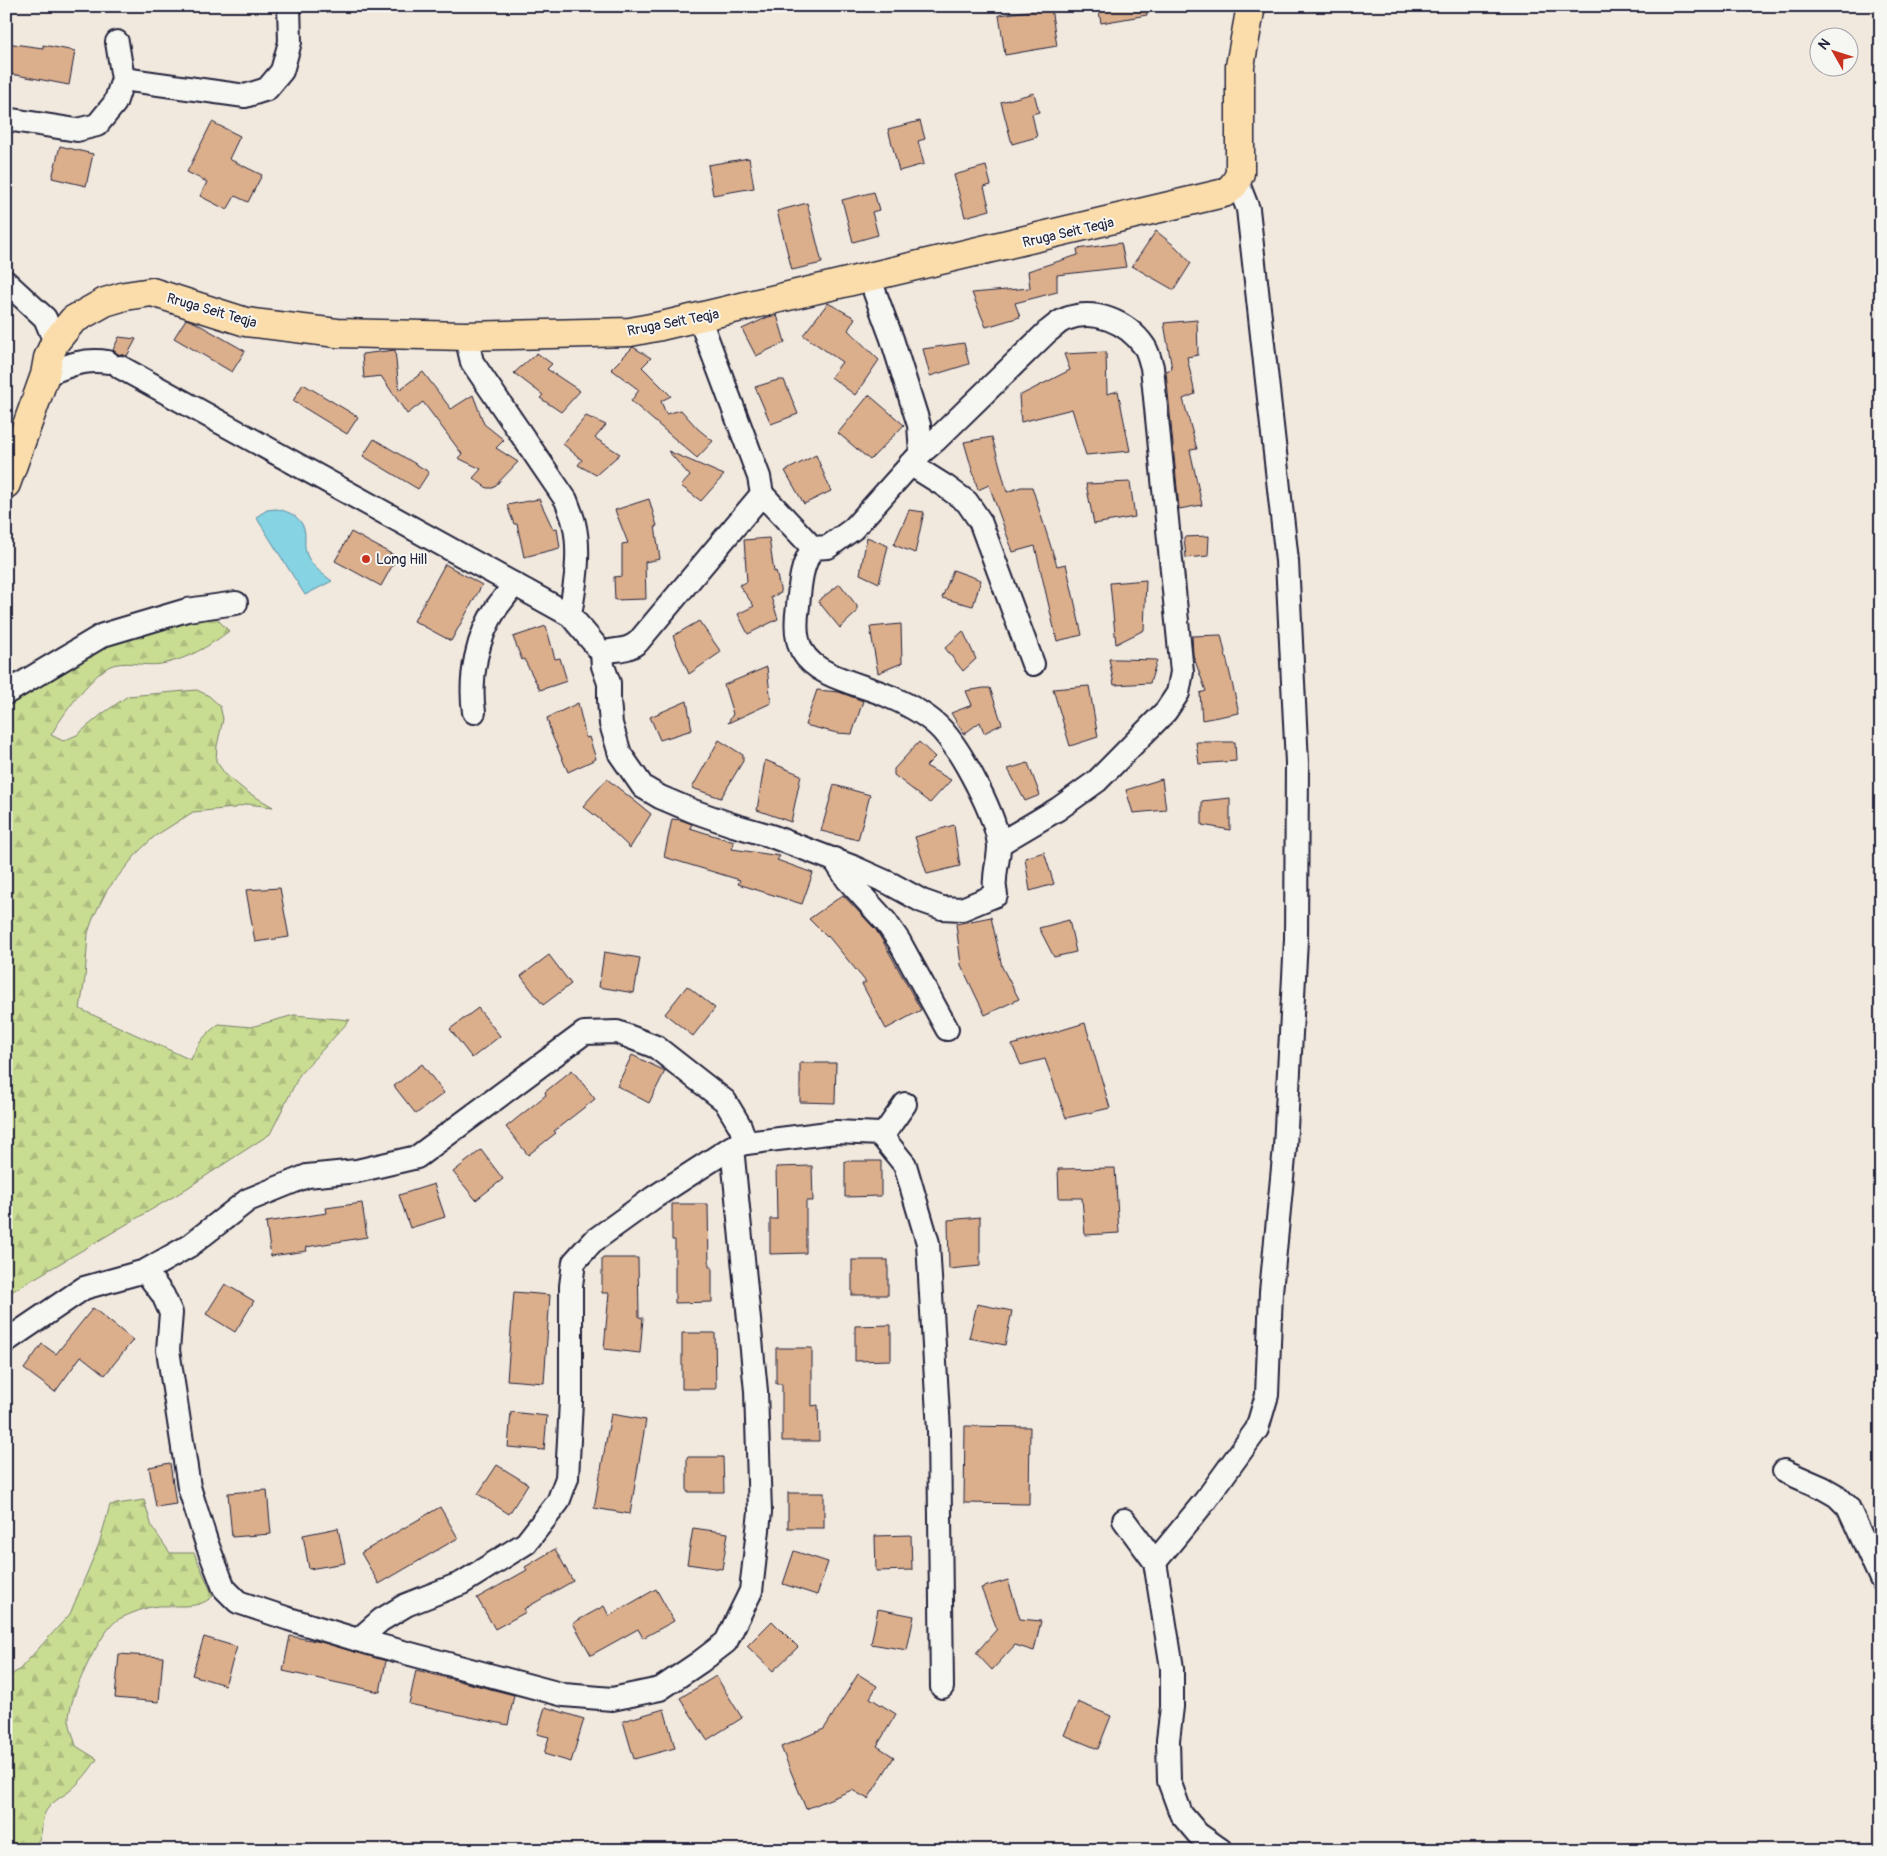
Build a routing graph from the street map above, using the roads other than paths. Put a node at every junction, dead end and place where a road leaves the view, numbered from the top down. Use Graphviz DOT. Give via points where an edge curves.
graph roads {
  1 [pos="289,6"];
  2 [pos="1251,6"];
  3 [pos="117,42"];
  4 [pos="123,79"];
  5 [pos="6,118"];
  6 [pos="1237,181"];
  7 [pos="6,282"];
  8 [pos="874,293"];
  9 [pos="700,317"];
  10 [pos="466,336"];
  11 [pos="55,342"];
  12 [pos="45,374"];
  13 [pos="915,458"];
  14 [pos="6,484"];
  15 [pos="762,494"];
  16 [pos="813,548"];
  17 [pos="514,584"];
  18 [pos="236,602"];
  19 [pos="570,616"];
  20 [pos="602,652"];
  21 [pos="1033,664"];
  22 [pos="6,694"];
  23 [pos="474,712"];
  24 [pos="999,844"];
  25 [pos="833,858"];
  26 [pos="947,1029"];
  27 [pos="905,1104"];
  28 [pos="880,1134"];
  29 [pos="739,1145"];
  30 [pos="145,1272"];
  31 [pos="6,1341"];
  32 [pos="1784,1471"];
  33 [pos="1124,1520"];
  34 [pos="1156,1562"];
  35 [pos="1881,1578"];
  36 [pos="358,1640"];
  37 [pos="942,1687"];
  38 [pos="1221,1850"];
  1 -- 4 [label="street" via="290,42 282,71 267,88 246,96"];
  2 -- 6 [label="main road" via="1240,66 1240,173"];
  3 -- 4 [label="street"];
  4 -- 5 [label="street" via="115,104 97,125 77,130"];
  6 -- 9 [label="main road, Rruga Seit Teqja" via="1232,188 1216,196"];
  6 -- 34 [label="street" via="1248,209 1286,551 1297,763 1296,939 1285,1147 1271,1292 1267,1395 1257,1429"];
  7 -- 11 [label="street" via="45,318"];
  8 -- 13 [label="street" via="919,425"];
  9 -- 10 [label="main road, Rruga Seit Teqja" via="630,332"];
  9 -- 15 [label="street"];
  10 -- 11 [label="main road, Rruga Seit Teqja" via="337,333 246,322 152,292 105,302 73,320"];
  10 -- 19 [label="street" via="472,362 566,500 574,524 576,550"];
  11 -- 12 [label="main road, Rruga Seit Teqja"];
  12 -- 14 [label="main road, Rruga Seit Teqja"];
  12 -- 17 [label="street" via="83,361 95,360 114,365"];
  13 -- 16 [label="street" via="853,529 828,547"];
  13 -- 21 [label="street" via="967,502 980,521"];
  13 -- 24 [label="street" via="1047,332 1065,319 1086,315 1108,318 1130,331 1145,347 1152,368 1182,672 1178,693 1166,711 1097,781"];
  15 -- 16 [label="street"];
  15 -- 20 [label="street" via="638,642 629,649"];
  16 -- 24 [label="street" via="805,559 797,614 802,651 818,668 906,704 942,730 979,792"];
  17 -- 19 [label="street"];
  17 -- 23 [label="street" via="497,607 482,637 471,694"];
  18 -- 22 [label="street" via="187,610 103,635"];
  19 -- 20 [label="street"];
  20 -- 25 [label="street" via="609,683 611,724 620,754 643,786 693,811"];
  24 -- 25 [label="street" via="999,863 994,879 996,895 962,909 942,908 922,901"];
  25 -- 26 [label="street" via="899,941"];
  27 -- 28 [label="street" via="886,1131"];
  28 -- 29 [label="street" via="836,1132"];
  28 -- 37 [label="street" via="905,1165 928,1243 939,1431"];
  29 -- 30 [label="street" via="740,1126 725,1101 656,1047 617,1032 584,1033 417,1157 357,1170 307,1176 248,1200 189,1246"];
  29 -- 36 [label="street" via="653,1198 592,1242 574,1262 567,1478 558,1502 526,1543 462,1583 406,1605 381,1620"];
  29 -- 36 [label="street" via="756,1391 760,1512 751,1591 726,1642 660,1689 612,1699 564,1695"];
  30 -- 31 [label="street" via="84,1288"];
  30 -- 36 [label="street" via="163,1295 171,1313 168,1350 190,1487 224,1588 238,1602"];
  32 -- 35 [label="street" via="1837,1496 1848,1507"];
  33 -- 34 [label="street"];
  34 -- 38 [label="street" via="1172,1668 1168,1740 1170,1781 1181,1814 1198,1834"];
}
